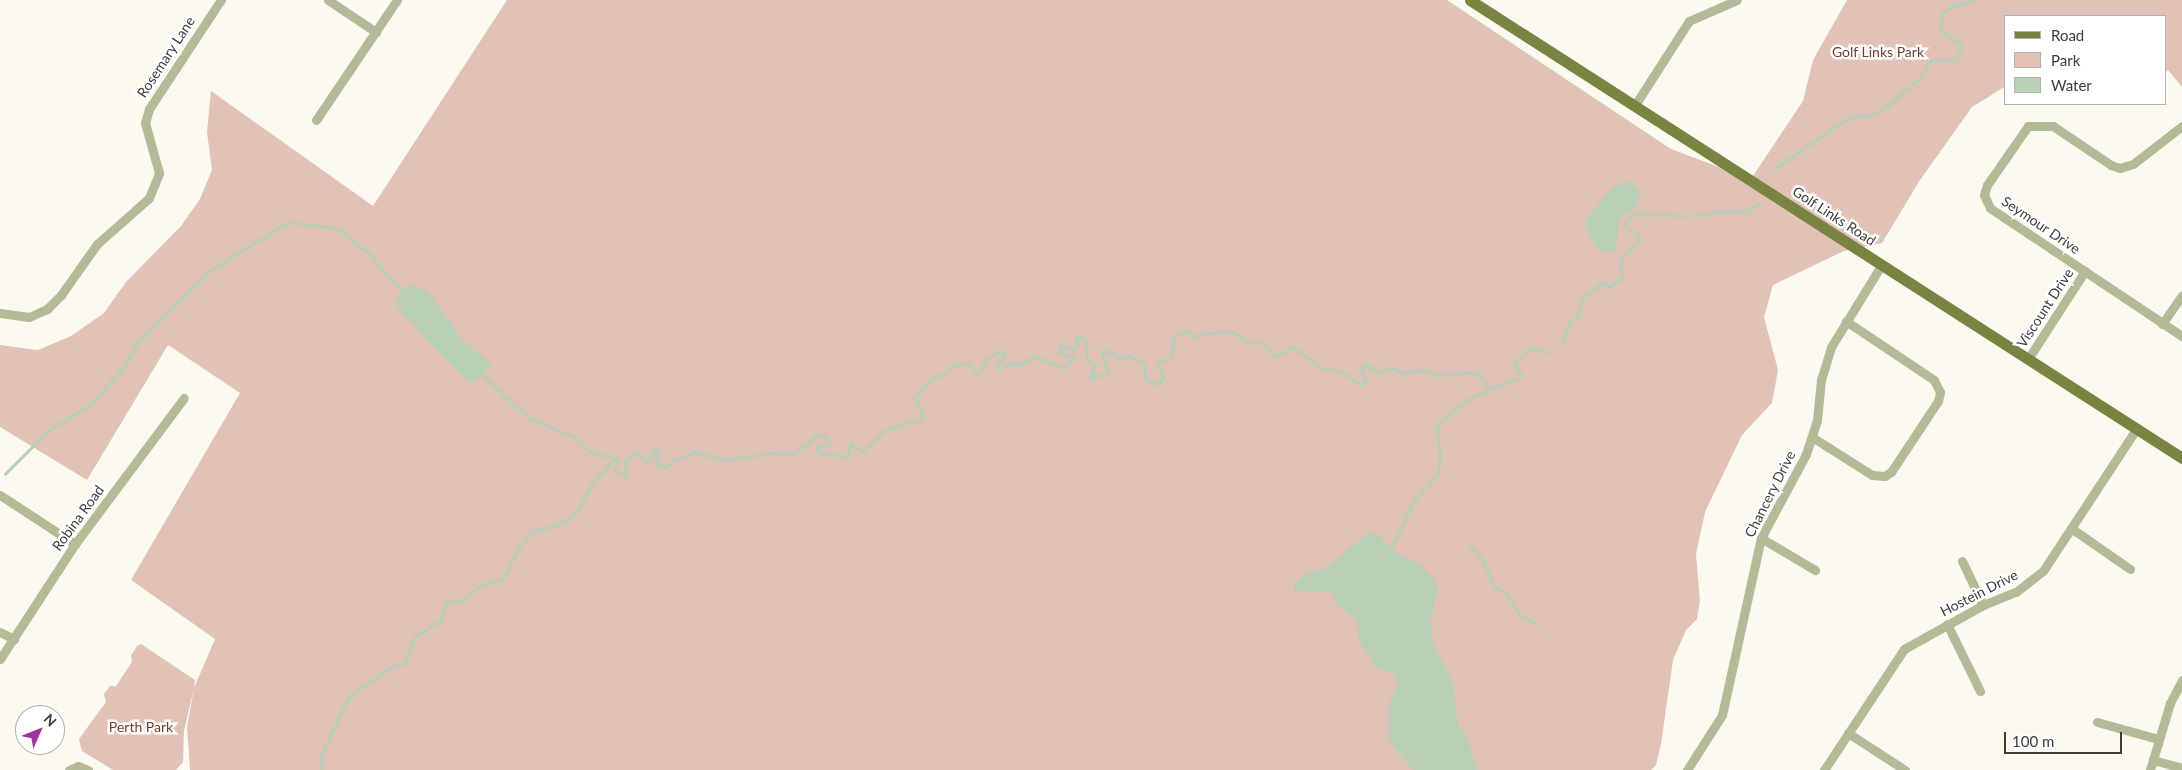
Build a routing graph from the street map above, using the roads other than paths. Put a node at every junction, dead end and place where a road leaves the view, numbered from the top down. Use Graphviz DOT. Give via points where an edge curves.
graph roads {
  1 [pos="221,0"];
  2 [pos="328,0"];
  3 [pos="397,0"];
  4 [pos="1470,0"];
  5 [pos="1737,0"];
  6 [pos="376,32"];
  7 [pos="1635,105"];
  8 [pos="316,120"];
  9 [pos="2182,126"];
  10 [pos="1882,264"];
  11 [pos="2085,271"];
  12 [pos="2182,294"];
  13 [pos="0,313"];
  14 [pos="1846,321"];
  15 [pos="2162,324"];
  16 [pos="2182,336"];
  17 [pos="2028,359"];
  18 [pos="184,398"];
  19 [pos="2136,428"];
  20 [pos="1812,437"];
  21 [pos="2182,458"];
  22 [pos="0,495"];
  23 [pos="2071,528"];
  24 [pos="1760,538"];
  25 [pos="75,544"];
  26 [pos="1962,561"];
  27 [pos="2130,569"];
  28 [pos="1815,570"];
  29 [pos="1982,605"];
  30 [pos="1947,624"];
  31 [pos="0,632"];
  32 [pos="14,639"];
  33 [pos="0,659"];
  34 [pos="2182,680"];
  35 [pos="1980,691"];
  36 [pos="2097,722"];
  37 [pos="1848,733"];
  38 [pos="2158,740"];
  39 [pos="2153,760"];
  40 [pos="2182,768"];
  41 [pos="70,770"];
  42 [pos="88,770"];
  43 [pos="1687,770"];
  44 [pos="1824,770"];
  45 [pos="1905,770"];
  46 [pos="2150,770"];
  1 -- 13 [label="street, Rosemary Lane" via="148,109 145,123 159,173 149,198 97,244 61,295 47,309 29,318"];
  2 -- 6 [label="street"];
  3 -- 6 [label="street"];
  4 -- 7 [label="main road, Golf Links Road"];
  5 -- 7 [label="street" via="1689,22"];
  6 -- 8 [label="street"];
  7 -- 10 [label="main road, Golf Links Road"];
  9 -- 11 [label="street, Seymour Drive" via="2133,164 2120,168 2052,126 2028,126 1987,185 1984,196 1990,208"];
  10 -- 14 [label="street, Chancery Drive"];
  10 -- 17 [label="main road, Golf Links Road"];
  11 -- 15 [label="street, Seymour Drive"];
  11 -- 17 [label="street, Viscount Drive"];
  12 -- 15 [label="street"];
  14 -- 20 [label="street, Chancery Drive" via="1826,362"];
  14 -- 20 [label="street" via="1934,380 1940,392 1938,401 1891,472 1885,476 1872,475"];
  15 -- 16 [label="street, Seymour Drive"];
  17 -- 19 [label="main road, Golf Links Road"];
  18 -- 25 [label="street, Robina Road"];
  19 -- 21 [label="main road, Golf Links Road"];
  19 -- 23 [label="street, Hostein Drive"];
  20 -- 24 [label="street, Chancery Drive"];
  22 -- 25 [label="street"];
  23 -- 27 [label="street"];
  23 -- 29 [label="street, Hostein Drive" via="2043,571 2016,592"];
  24 -- 28 [label="street"];
  24 -- 43 [label="street, Chancery Drive" via="1722,715"];
  25 -- 32 [label="street, Robina Road"];
  26 -- 29 [label="street"];
  29 -- 30 [label="street, Hostein Drive"];
  30 -- 35 [label="street"];
  30 -- 37 [label="street, Hostein Drive" via="1904,649"];
  31 -- 32 [label="street"];
  32 -- 33 [label="street, Robina Road"];
  34 -- 38 [label="street" via="2170,703"];
  36 -- 38 [label="street"];
  37 -- 44 [label="street, Hostein Drive"];
  37 -- 45 [label="street"];
  38 -- 39 [label="street"];
  39 -- 40 [label="street"];
  39 -- 46 [label="street"];
  41 -- 42 [label="street" via="78,766"];
}
